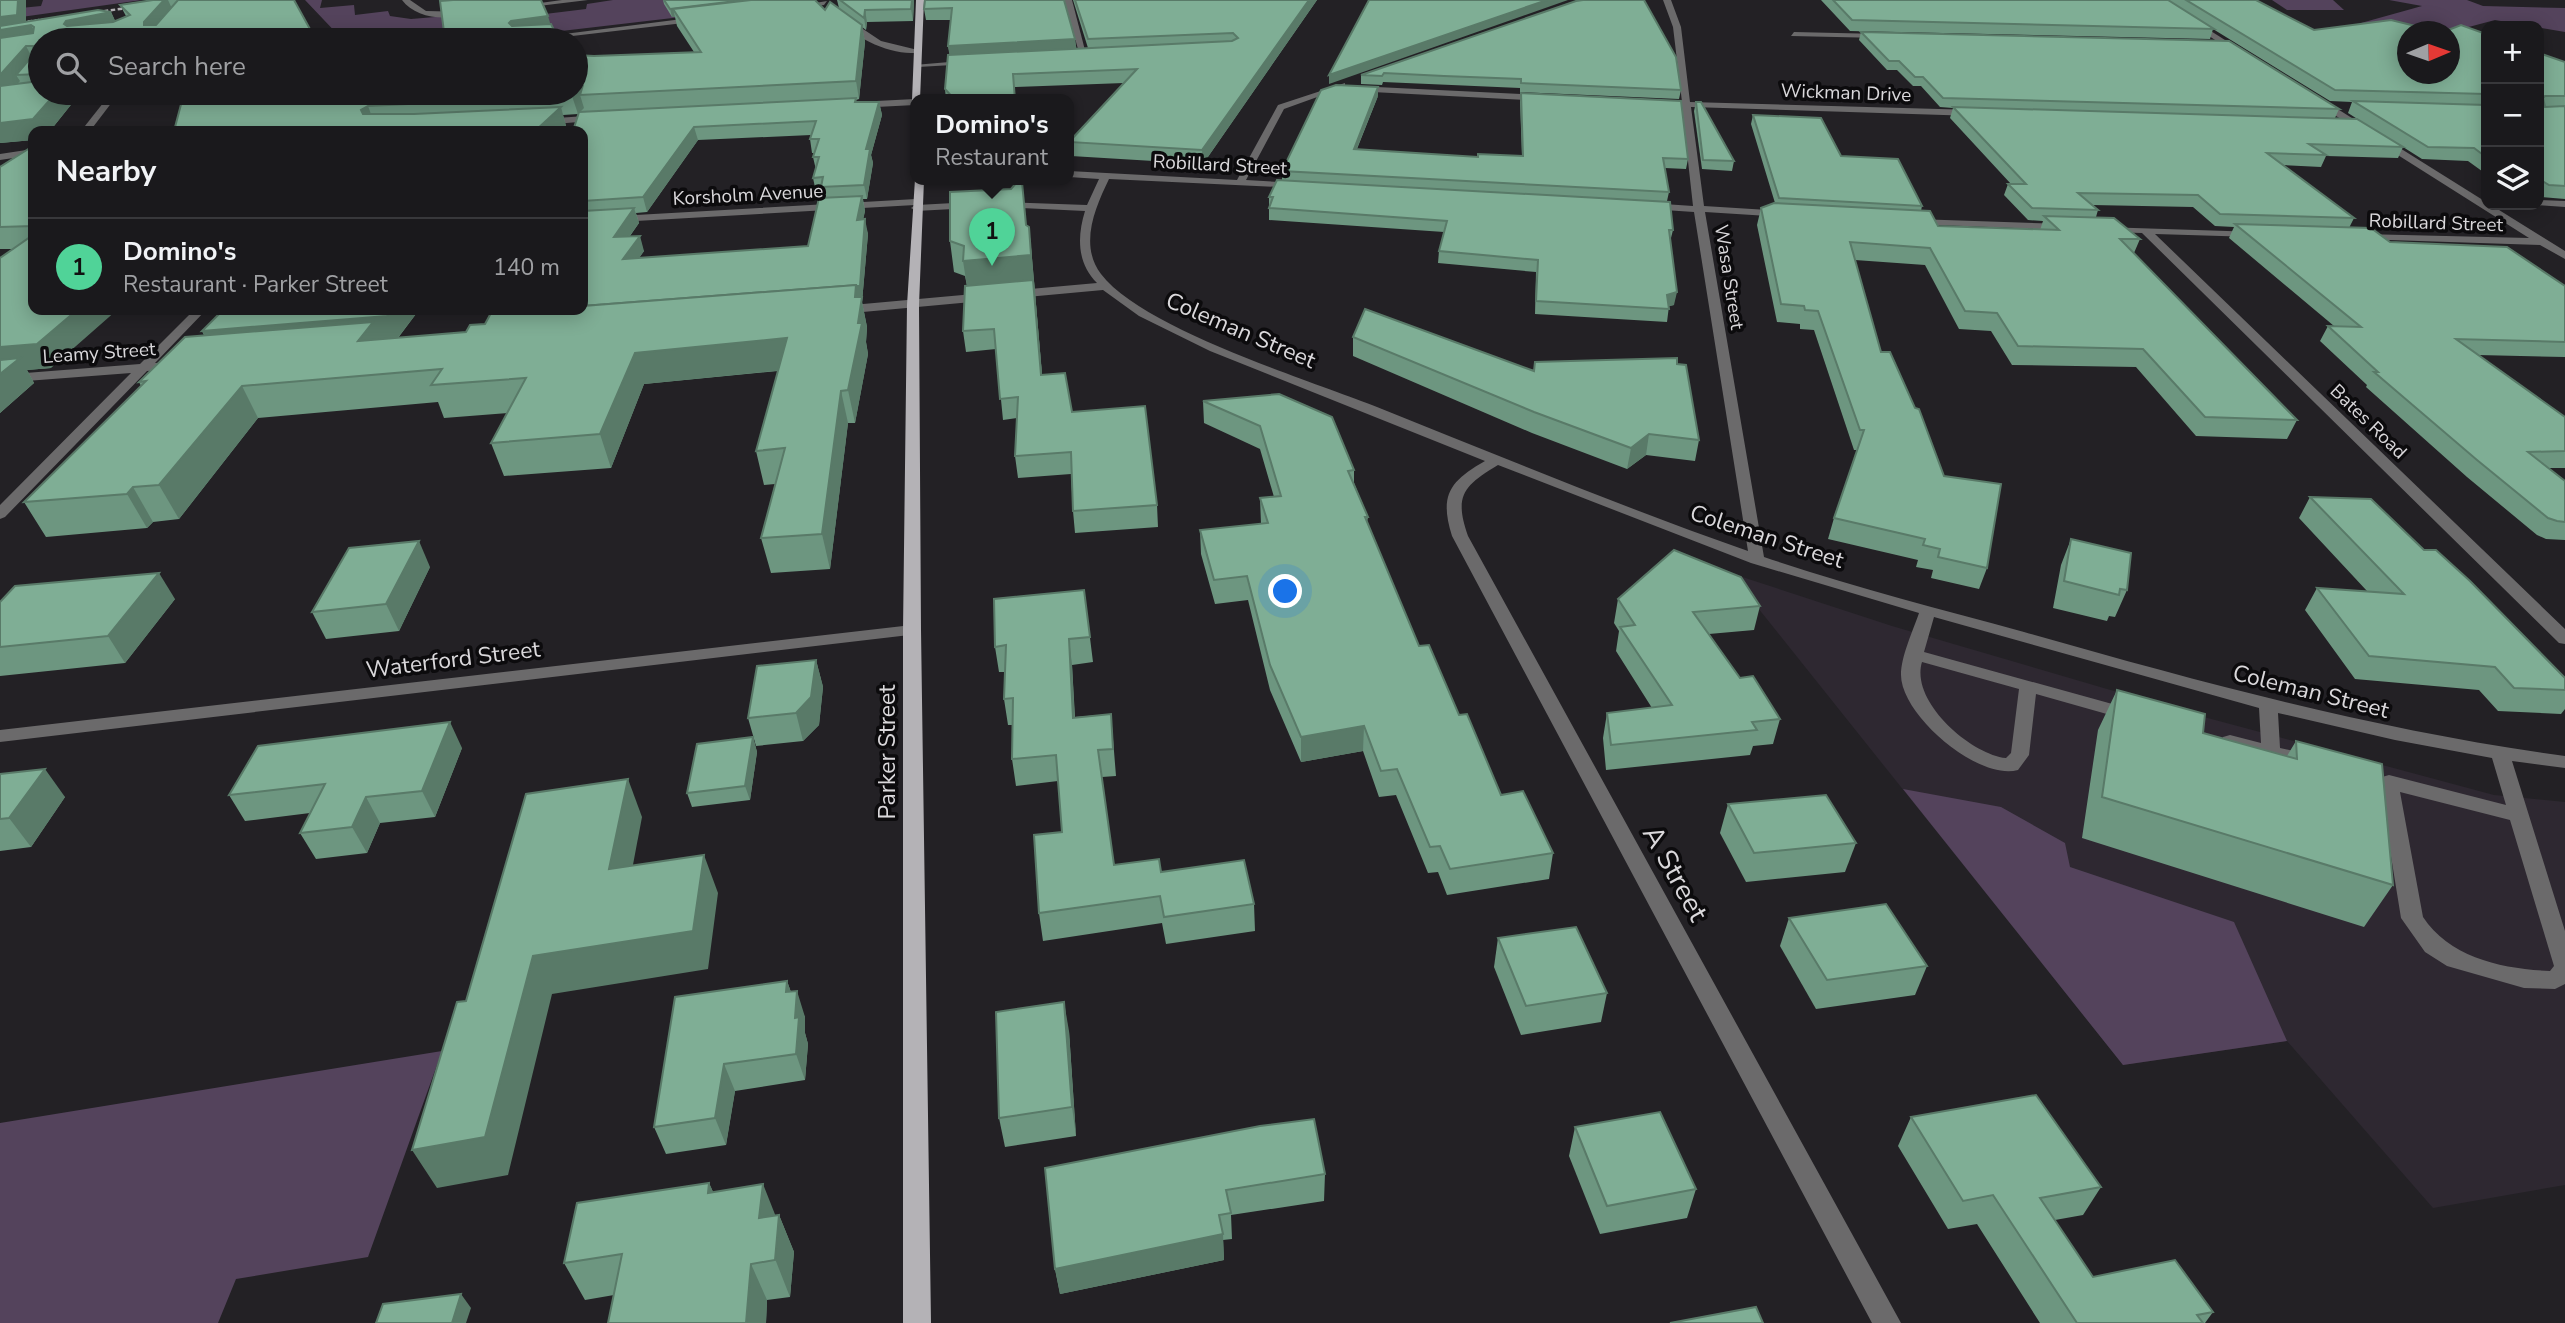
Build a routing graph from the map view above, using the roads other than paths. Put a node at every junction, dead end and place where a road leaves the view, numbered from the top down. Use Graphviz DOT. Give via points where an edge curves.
graph roads {
  1 [pos="406,0"];
  2 [pos="584,0"];
  3 [pos="919,0"];
  4 [pos="1068,0"];
  5 [pos="1667,0"];
  6 [pos="2157,0"];
  7 [pos="823,2"];
  8 [pos="509,8"];
  9 [pos="783,8"];
  10 [pos="832,10"];
  11 [pos="473,11"];
  12 [pos="839,16"];
  13 [pos="714,17"];
  14 [pos="588,32"];
  15 [pos="1794,34"];
  16 [pos="1890,37"];
  17 [pos="2216,45"];
  18 [pos="2229,45"];
  19 [pos="918,51"];
  20 [pos="1084,56"];
  21 [pos="1098,56"];
  22 [pos="1070,57"];
  23 [pos="2251,59"];
  24 [pos="987,61"];
  25 [pos="918,65"];
  26 [pos="1359,79"];
  27 [pos="1335,88"];
  28 [pos="916,94"];
  29 [pos="2306,94"];
  30 [pos="1550,99"];
  31 [pos="910,101"];
  32 [pos="1645,103"];
  33 [pos="106,105"];
  34 [pos="842,105"];
  35 [pos="1685,105"];
  36 [pos="2329,107"];
  37 [pos="2355,108"];
  38 [pos="1992,114"];
  39 [pos="611,118"];
  40 [pos="532,122"];
  41 [pos="2328,124"];
  42 [pos="2356,124"];
  43 [pos="89,126"];
  44 [pos="28,153"];
  45 [pos="0,157"];
  46 [pos="1074,174"];
  47 [pos="1105,175"];
  48 [pos="1240,183"];
  49 [pos="918,185"];
  50 [pos="1309,187"];
  51 [pos="2481,201"];
  52 [pos="2544,203"];
  53 [pos="982,204"];
  54 [pos="994,204"];
  55 [pos="2565,204"];
  56 [pos="916,205"];
  57 [pos="1636,205"];
  58 [pos="1091,208"];
  59 [pos="1699,209"];
  60 [pos="2495,210"];
  61 [pos="1788,215"];
  62 [pos="588,221"];
  63 [pos="1907,221"];
  64 [pos="2079,228"];
  65 [pos="2092,228"];
  66 [pos="2145,230"];
  67 [pos="2261,234"];
  68 [pos="2355,237"];
  69 [pos="2544,242"];
  70 [pos="2565,256"];
  71 [pos="1104,286"];
  72 [pos="913,305"];
  73 [pos="830,311"];
  74 [pos="195,315"];
  75 [pos="197,363"];
  76 [pos="142,369"];
  77 [pos="0,379"];
  78 [pos="1495,461"];
  79 [pos="0,514"];
  80 [pos="1757,560"];
  81 [pos="1928,610"];
  82 [pos="912,630"];
  83 [pos="2565,639"];
  84 [pos="1915,655"];
  85 [pos="2028,687"];
  86 [pos="2267,704"];
  87 [pos="2143,718"];
  88 [pos="2207,735"];
  89 [pos="0,736"];
  90 [pos="2271,751"];
  91 [pos="2500,754"];
  92 [pos="2565,762"];
  93 [pos="2324,765"];
  94 [pos="2521,816"];
  95 [pos="2565,968"];
  96 [pos="917,1323"];
  97 [pos="1887,1323"];
  1 -- 11 [label="street" via="420,12 433,15"];
  2 -- 8 [label="street"];
  3 -- 19 [label="main road"];
  4 -- 20 [label="street"];
  5 -- 35 [label="street, Wasa Street" via="1677,27"];
  6 -- 18 [label="street"];
  7 -- 9 [label="street"];
  7 -- 10 [label="street"];
  12 -- 19 [label="street" via="878,43"];
  13 -- 14 [label="street"];
  15 -- 16 [label="street"];
  17 -- 18 [label="street"];
  18 -- 23 [label="street"];
  19 -- 25 [label="main road"];
  20 -- 21 [label="street"];
  20 -- 22 [label="street"];
  24 -- 25 [label="street"];
  25 -- 28 [label="main road"];
  26 -- 27 [label="street"];
  27 -- 30 [label="street"];
  27 -- 48 [label="street" via="1281,107"];
  29 -- 36 [label="street"];
  31 -- 34 [label="street"];
  32 -- 35 [label="street, Wickman Drive"];
  33 -- 43 [label="street"];
  35 -- 38 [label="street, Wickman Drive"];
  35 -- 59 [label="street, Wasa Street"];
  36 -- 37 [label="street"];
  36 -- 42 [label="street"];
  39 -- 40 [label="street"];
  41 -- 42 [label="street"];
  42 -- 51 [label="street"];
  44 -- 45 [label="street"];
  46 -- 47 [label="street, Robillard Street"];
  47 -- 48 [label="street, Robillard Street"];
  47 -- 58 [label="street, Coleman Street"];
  48 -- 50 [label="street, Robillard Street"];
  49 -- 56 [label="main road, Parker Street"];
  52 -- 55 [label="street"];
  53 -- 56 [label="street, Korsholm Avenue"];
  54 -- 58 [label="street"];
  56 -- 62 [label="street, Korsholm Avenue"];
  56 -- 72 [label="main road, Parker Street"];
  57 -- 59 [label="street"];
  58 -- 71 [label="street, Coleman Street" via="1084,245"];
  59 -- 61 [label="street"];
  59 -- 80 [label="street, Wasa Street"];
  60 -- 69 [label="street"];
  63 -- 64 [label="street"];
  65 -- 66 [label="street"];
  66 -- 67 [label="street"];
  66 -- 83 [label="street, Bates Road"];
  68 -- 69 [label="street, Robillard Street"];
  69 -- 70 [label="street"];
  71 -- 72 [label="street"];
  71 -- 78 [label="street, Coleman Street" via="1190,336"];
  72 -- 73 [label="street"];
  72 -- 82 [label="main road, Parker Street"];
  74 -- 76 [label="street"];
  75 -- 76 [label="street, Leamy Street"];
  76 -- 77 [label="street, Leamy Street"];
  76 -- 79 [label="street"];
  78 -- 80 [label="street, Coleman Street"];
  78 -- 97 [label="street, A Street" via="1459,485 1452,499 1452,517 1460,536"];
  80 -- 81 [label="street, Coleman Street"];
  81 -- 84 [label="street"];
  81 -- 86 [label="street, Coleman Street"];
  82 -- 89 [label="street, Waterford Street"];
  82 -- 96 [label="main road, Parker Street"];
  84 -- 85 [label="street"];
  84 -- 85 [label="street" via="1910,677 1922,704 1965,748 1995,764 2011,765 2020,755"];
  85 -- 87 [label="street"];
  86 -- 90 [label="street"];
  86 -- 91 [label="street, Coleman Street" via="2423,742"];
  88 -- 90 [label="street"];
  90 -- 93 [label="street"];
  91 -- 92 [label="street, Coleman Street"];
  91 -- 94 [label="street"];
  94 -- 95 [label="street"];
  94 -- 95 [label="street" via="2383,781 2412,918 2433,946 2455,960 2524,979 2555,981"];
}
